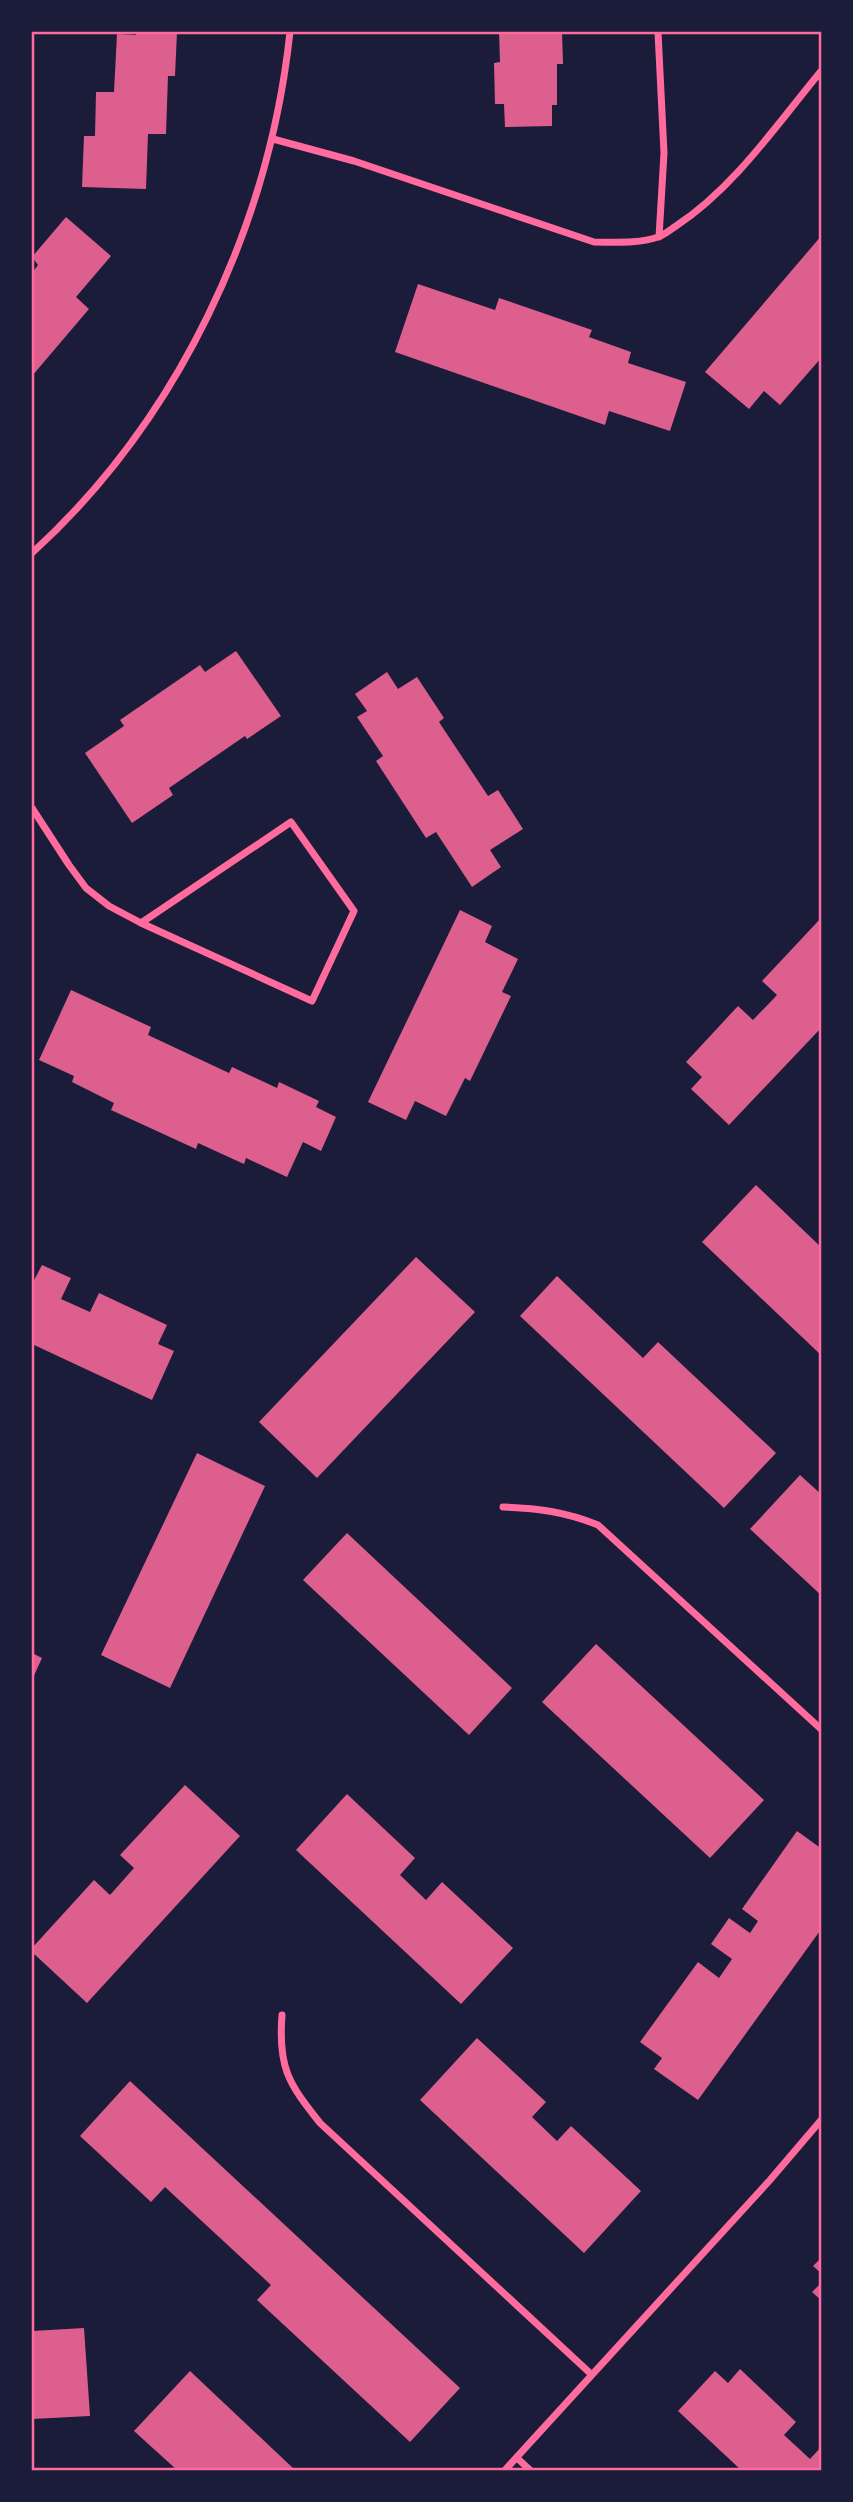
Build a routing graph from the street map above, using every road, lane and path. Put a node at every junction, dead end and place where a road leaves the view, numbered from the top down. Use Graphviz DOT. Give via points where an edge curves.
graph roads {
  1 [pos="290,32"];
  2 [pos="658,32"];
  3 [pos="821,70"];
  4 [pos="273,139"];
  5 [pos="659,237"];
  6 [pos="32,553"];
  7 [pos="32,807"];
  8 [pos="141,923"];
  9 [pos="503,1507"];
  10 [pos="821,1730"];
  11 [pos="282,2015"];
  12 [pos="821,2119"];
  13 [pos="591,2374"];
  14 [pos="517,2458"];
  15 [pos="505,2470"];
  16 [pos="530,2470"];
  1 -- 4 [label="street"];
  2 -- 5 [label="street" via="664,153"];
  3 -- 5 [label="street" via="715,194"];
  4 -- 5 [label="street" via="354,161 594,242"];
  4 -- 6 [label="street" via="256,201 219,293 166,389 90,492"];
  7 -- 8 [label="street" via="86,888"];
  8 -- 8 [label="street" via="312,1001 354,911 291,822"];
  9 -- 10 [label="street" via="540,1508 598,1525"];
  11 -- 13 [label="street" via="285,2071 320,2123"];
  12 -- 13 [label="street"];
  13 -- 14 [label="street"];
  14 -- 15 [label="street"];
  14 -- 16 [label="street"];
}
